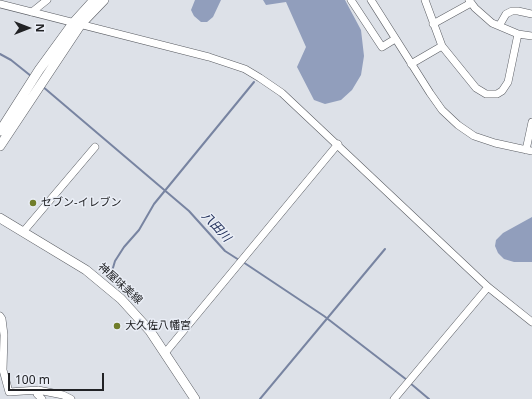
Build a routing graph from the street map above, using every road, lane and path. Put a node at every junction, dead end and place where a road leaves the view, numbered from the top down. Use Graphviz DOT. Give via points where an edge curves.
graph roads {
  1 [pos="47,0"];
  2 [pos="94,0"];
  3 [pos="104,0"];
  4 [pos="351,0"];
  5 [pos="371,0"];
  6 [pos="425,0"];
  7 [pos="470,2"];
  8 [pos="0,4"];
  9 [pos="32,12"];
  10 [pos="532,14"];
  11 [pos="77,23"];
  12 [pos="433,24"];
  13 [pos="498,26"];
  14 [pos="518,34"];
  15 [pos="532,36"];
  16 [pos="395,39"];
  17 [pos="442,46"];
  18 [pos="412,64"];
  19 [pos="532,122"];
  20 [pos="0,130"];
  21 [pos="338,144"];
  22 [pos="0,146"];
  23 [pos="95,147"];
  24 [pos="529,150"];
  25 [pos="0,218"];
  26 [pos="24,232"];
  27 [pos="488,287"];
  28 [pos="0,316"];
  29 [pos="532,322"];
  30 [pos="165,353"];
  31 [pos="38,390"];
  32 [pos="42,399"];
  33 [pos="71,399"];
  34 [pos="195,399"];
  35 [pos="394,399"];
  1 -- 9 [label="street"];
  2 -- 11 [label="main road"];
  3 -- 11 [label="main road"];
  4 -- 16 [label="street" via="382,47"];
  5 -- 16 [label="street"];
  6 -- 12 [label="street"];
  7 -- 12 [label="street"];
  7 -- 13 [label="street"];
  8 -- 9 [label="street"];
  9 -- 11 [label="street"];
  10 -- 13 [label="street" via="512,11 506,14"];
  11 -- 20 [label="main road" via="39,70"];
  11 -- 21 [label="street" via="209,57 245,69 282,93"];
  11 -- 22 [label="main road" via="46,77"];
  12 -- 17 [label="street"];
  13 -- 14 [label="street"];
  14 -- 15 [label="street"];
  14 -- 17 [label="street" via="508,82 502,91 496,94 486,94 476,88"];
  16 -- 18 [label="street"];
  17 -- 18 [label="street"];
  18 -- 24 [label="street" via="442,110 458,125 474,136"];
  19 -- 24 [label="street"];
  21 -- 27 [label="street"];
  21 -- 30 [label="street"];
  23 -- 26 [label="street"];
  25 -- 26 [label="main road, 神屋味美線"];
  26 -- 30 [label="main road, 神屋味美線" via="86,270 112,291 133,310"];
  27 -- 29 [label="street"];
  27 -- 35 [label="street"];
  28 -- 31 [label="street" via="4,335 3,370 9,392"];
  30 -- 34 [label="main road, 神屋味美線"];
  31 -- 32 [label="street" via="37,394"];
  31 -- 33 [label="street"];
}
